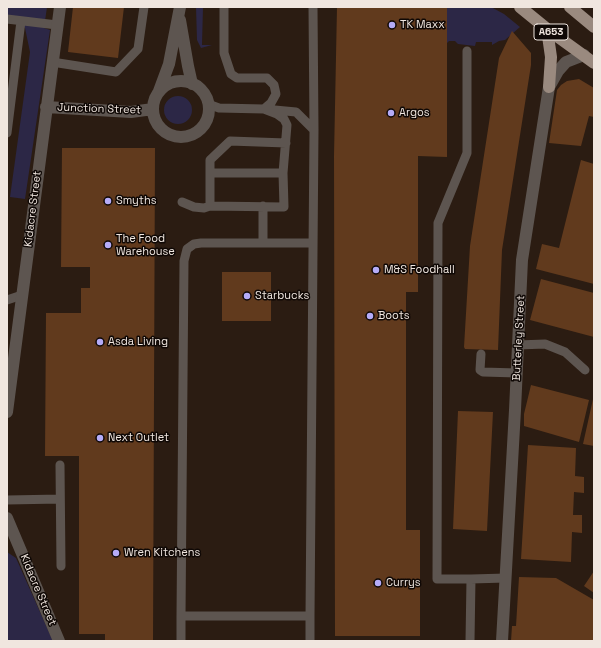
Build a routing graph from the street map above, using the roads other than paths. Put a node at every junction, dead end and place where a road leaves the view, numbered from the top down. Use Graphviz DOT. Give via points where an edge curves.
graph roads {
  1 [pos="60,7"];
  2 [pos="144,7"];
  3 [pos="224,7"];
  4 [pos="313,7"];
  5 [pos="520,7"];
  6 [pos="570,7"];
  7 [pos="179,10"];
  8 [pos="7,19"];
  9 [pos="21,21"];
  10 [pos="57,25"];
  11 [pos="594,27"];
  12 [pos="547,29"];
  13 [pos="467,51"];
  14 [pos="589,59"];
  15 [pos="52,62"];
  16 [pos="192,84"];
  17 [pos="549,87"];
  18 [pos="159,92"];
  19 [pos="208,104"];
  20 [pos="46,107"];
  21 [pos="152,109"];
  22 [pos="264,109"];
  23 [pos="314,130"];
  24 [pos="7,133"];
  25 [pos="286,143"];
  26 [pos="210,173"];
  27 [pos="283,173"];
  28 [pos="182,202"];
  29 [pos="210,206"];
  30 [pos="263,206"];
  31 [pos="263,242"];
  32 [pos="313,243"];
  33 [pos="22,295"];
  34 [pos="7,300"];
  35 [pos="518,345"];
  36 [pos="481,354"];
  37 [pos="585,370"];
  38 [pos="517,373"];
  39 [pos="7,412"];
  40 [pos="60,465"];
  41 [pos="60,499"];
  42 [pos="7,500"];
  43 [pos="7,518"];
  44 [pos="61,566"];
  45 [pos="506,578"];
  46 [pos="471,579"];
  47 [pos="181,616"];
  48 [pos="310,616"];
  49 [pos="59,641"];
  50 [pos="181,641"];
  51 [pos="310,641"];
  52 [pos="470,641"];
  53 [pos="502,641"];
  1 -- 10 [label="street, Kidacre Street"];
  2 -- 15 [label="lane" via="138,49 116,72"];
  3 -- 22 [label="lane" via="224,53 230,74 236,78 267,78 274,85 276,94"];
  4 -- 23 [label="lane"];
  5 -- 12 [label="main road, A653"];
  6 -- 11 [label="main road"];
  7 -- 16 [label="street, Junction Street"];
  7 -- 18 [label="street, Junction Street" via="169,64"];
  8 -- 9 [label="lane"];
  9 -- 10 [label="lane"];
  9 -- 24 [label="lane"];
  10 -- 15 [label="street, Kidacre Street"];
  12 -- 14 [label="main road, A653"];
  12 -- 17 [label="main road" via="551,57"];
  13 -- 46 [label="lane" via="467,153 438,223 437,579"];
  14 -- 17 [label="street, Butterley Street" via="566,62"];
  15 -- 20 [label="street, Kidacre Street"];
  16 -- 18 [label="street" via="175,82 166,85"];
  16 -- 19 [label="street" via="200,89"];
  17 -- 35 [label="street, Butterley Street" via="522,260"];
  18 -- 21 [label="street, Junction Street"];
  19 -- 21 [label="street, Junction Street" via="203,126 189,136 180,137 172,136 161,129"];
  19 -- 22 [label="lane" via="219,108"];
  20 -- 21 [label="street, Junction Street" via="131,112"];
  20 -- 33 [label="street, Kidacre Street"];
  22 -- 23 [label="lane" via="296,112"];
  22 -- 25 [label="lane" via="284,119 287,125"];
  23 -- 32 [label="lane"];
  25 -- 26 [label="lane" via="230,141 210,160"];
  25 -- 27 [label="lane"];
  26 -- 27 [label="lane"];
  26 -- 29 [label="lane"];
  27 -- 30 [label="lane" via="284,207"];
  28 -- 29 [label="lane" via="194,207"];
  29 -- 30 [label="lane"];
  30 -- 31 [label="lane"];
  31 -- 32 [label="lane"];
  31 -- 47 [label="lane" via="194,244 187,249 184,261"];
  32 -- 48 [label="lane"];
  33 -- 34 [label="lane"];
  33 -- 39 [label="street, Kidacre Street"];
  35 -- 37 [label="lane" via="546,344 564,352"];
  35 -- 38 [label="street, Butterley Street"];
  36 -- 38 [label="lane" via="480,370 483,372"];
  38 -- 45 [label="street, Butterley Street"];
  40 -- 41 [label="lane"];
  41 -- 42 [label="lane"];
  41 -- 44 [label="lane"];
  43 -- 49 [label="street, Kidacre Street"];
  45 -- 46 [label="lane"];
  45 -- 53 [label="street, Butterley Street"];
  46 -- 52 [label="lane"];
  47 -- 48 [label="lane"];
  47 -- 50 [label="lane"];
  48 -- 51 [label="lane"];
}
